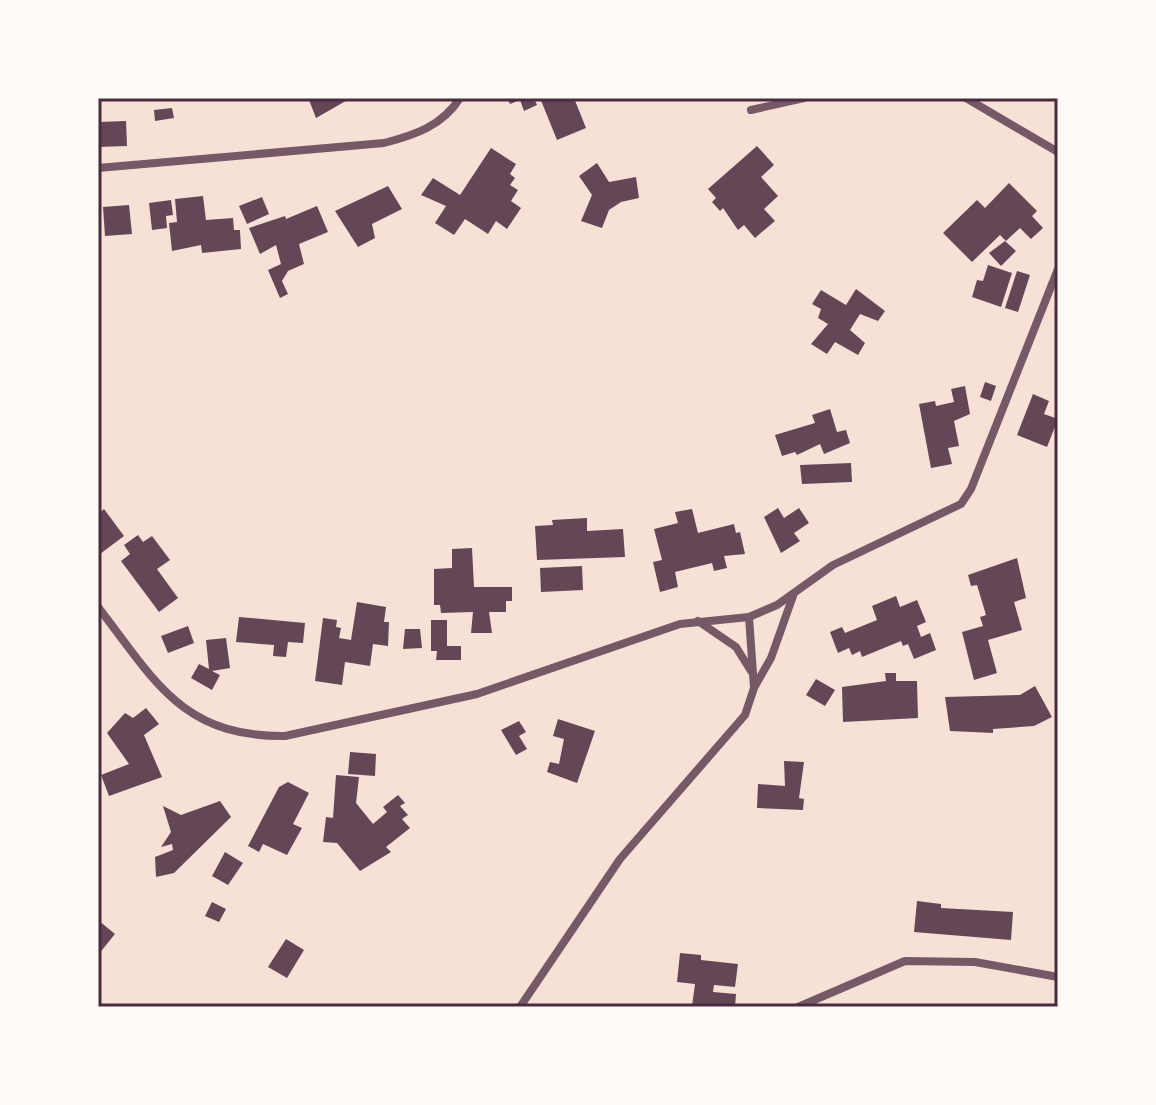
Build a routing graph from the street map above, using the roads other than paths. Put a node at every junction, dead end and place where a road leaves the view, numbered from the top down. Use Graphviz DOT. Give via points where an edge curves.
graph roads {
  1 [pos="460,98"];
  2 [pos="804,98"];
  3 [pos="966,98"];
  4 [pos="751,110"];
  5 [pos="1058,152"];
  6 [pos="98,168"];
  7 [pos="1058,269"];
  8 [pos="793,595"];
  9 [pos="98,607"];
  10 [pos="749,617"];
  11 [pos="697,620"];
  12 [pos="753,675"];
  13 [pos="754,688"];
  14 [pos="1058,977"];
  15 [pos="520,1007"];
  16 [pos="798,1007"];
  1 -- 6 [label="street" via="429,128 384,143"];
  2 -- 4 [label="street"];
  3 -- 5 [label="street"];
  7 -- 8 [label="street" via="968,497 833,565"];
  8 -- 10 [label="street"];
  8 -- 13 [label="street" via="771,658"];
  9 -- 11 [label="street" via="164,693 184,709 218,728 263,736 285,736 477,694"];
  10 -- 11 [label="street"];
  10 -- 12 [label="street"];
  11 -- 12 [label="street" via="736,647"];
  12 -- 13 [label="street"];
  13 -- 15 [label="street" via="750,706 733,732 620,859"];
  14 -- 16 [label="street" via="975,962 905,961"];
}
